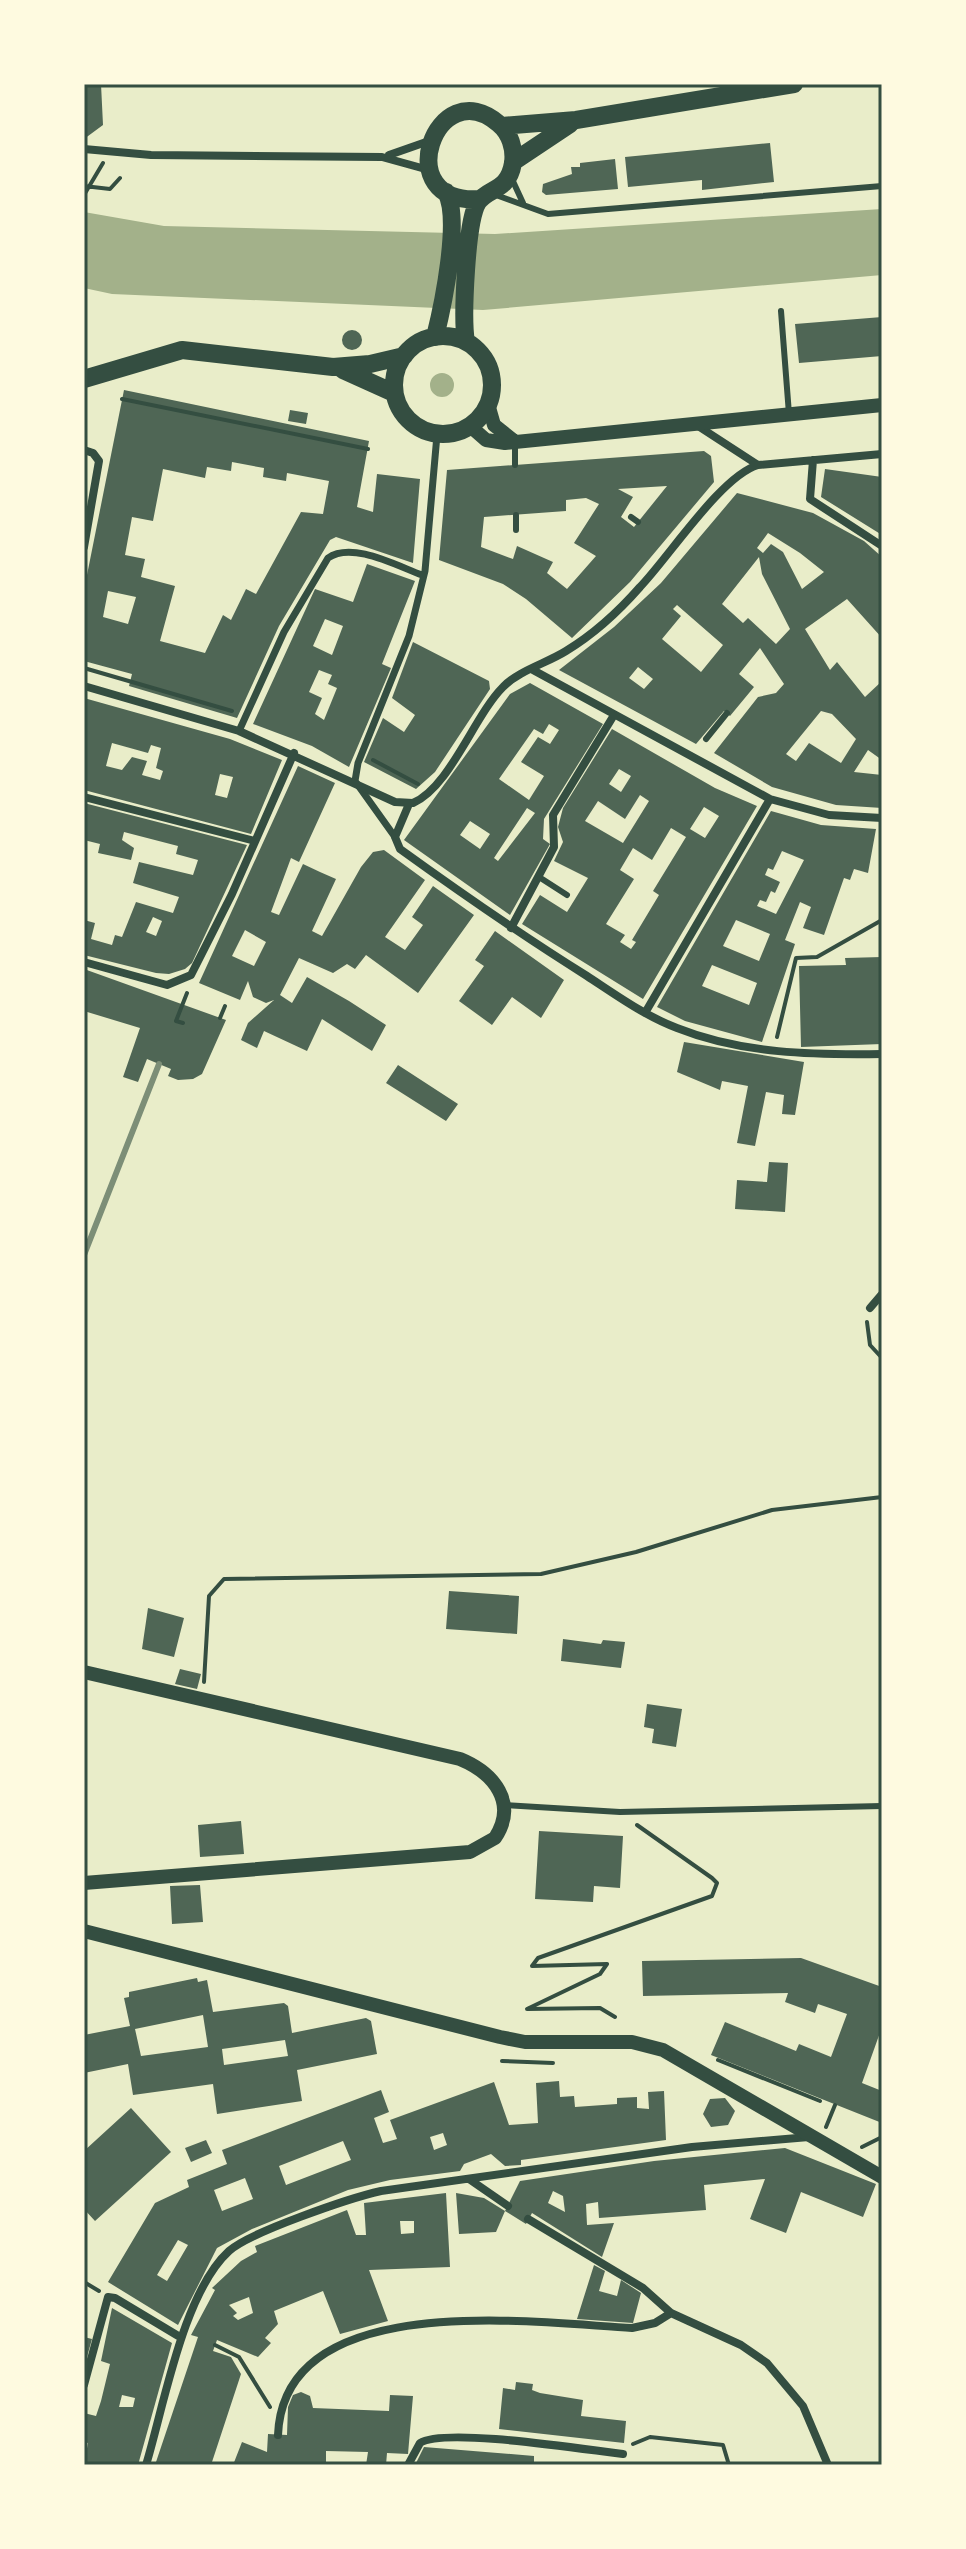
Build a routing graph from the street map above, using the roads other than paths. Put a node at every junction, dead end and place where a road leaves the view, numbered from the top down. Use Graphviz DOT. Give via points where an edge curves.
graph roads {
  1 [pos="794,84"];
  2 [pos="710,91"];
  3 [pos="576,120"];
  4 [pos="502,126"];
  5 [pos="430,141"];
  6 [pos="84,149"];
  7 [pos="382,157"];
  8 [pos="512,168"];
  9 [pos="429,170"];
  10 [pos="882,186"];
  11 [pos="446,192"];
  12 [pos="487,196"];
  13 [pos="523,203"];
  14 [pos="781,311"];
  15 [pos="435,337"];
  16 [pos="466,342"];
  17 [pos="404,356"];
  18 [pos="333,367"];
  19 [pos="84,379"];
  20 [pos="394,393"];
  21 [pos="488,404"];
  22 [pos="882,405"];
  23 [pos="789,414"];
  24 [pos="694,423"];
  25 [pos="470,426"];
  26 [pos="437,435"];
  27 [pos="515,441"];
  28 [pos="84,450"];
  29 [pos="882,454"];
  30 [pos="813,460"];
  31 [pos="515,465"];
  32 [pos="758,465"];
  33 [pos="516,515"];
  34 [pos="631,517"];
  35 [pos="638,522"];
  36 [pos="516,530"];
  37 [pos="665,543"];
  38 [pos="882,546"];
  39 [pos="84,547"];
  40 [pos="673,549"];
  41 [pos="422,575"];
  42 [pos="533,670"];
  43 [pos="84,686"];
  44 [pos="727,713"];
  45 [pos="614,715"];
  46 [pos="239,731"];
  47 [pos="706,739"];
  48 [pos="294,753"];
  49 [pos="355,781"];
  50 [pos="84,797"];
  51 [pos="770,799"];
  52 [pos="409,804"];
  53 [pos="882,818"];
  54 [pos="395,837"];
  55 [pos="255,841"];
  56 [pos="539,877"];
  57 [pos="567,895"];
  58 [pos="511,928"];
  59 [pos="84,962"];
  60 [pos="645,1013"];
  61 [pos="882,1054"];
  62 [pos="882,1294"];
  63 [pos="870,1308"];
  64 [pos="84,1672"];
  65 [pos="503,1805"];
  66 [pos="882,1806"];
  67 [pos="84,1883"];
  68 [pos="84,1931"];
  69 [pos="818,2139"];
  70 [pos="881,2176"];
  71 [pos="469,2179"];
  72 [pos="508,2206"];
  73 [pos="528,2219"];
  74 [pos="671,2313"];
  75 [pos="180,2337"];
  76 [pos="84,2385"];
  77 [pos="278,2435"];
  78 [pos="623,2454"];
  79 [pos="146,2465"];
  80 [pos="408,2465"];
  81 [pos="828,2465"];
  1 -- 2 [label="main road"];
  2 -- 3 [label="main road"];
  3 -- 4 [label="main road"];
  3 -- 8 [label="main road"];
  4 -- 5 [label="main road" via="476,113 461,113 448,118"];
  4 -- 8 [label="main road" via="513,149"];
  5 -- 7 [label="street"];
  5 -- 9 [label="main road"];
  6 -- 7 [label="street" via="151,155"];
  7 -- 9 [label="street"];
  8 -- 12 [label="main road"];
  8 -- 13 [label="lane"];
  9 -- 11 [label="main road"];
  10 -- 13 [label="lane" via="548,214"];
  11 -- 12 [label="main road" via="468,200"];
  11 -- 15 [label="main road" via="452,208"];
  12 -- 13 [label="lane"];
  12 -- 16 [label="main road" via="474,214 471,233 462,311"];
  14 -- 23 [label="lane"];
  15 -- 16 [label="main road"];
  15 -- 17 [label="main road" via="420,341"];
  16 -- 21 [label="main road" via="486,363 491,377"];
  17 -- 18 [label="main road"];
  17 -- 20 [label="main road"];
  18 -- 19 [label="main road" via="182,350"];
  18 -- 20 [label="main road"];
  20 -- 26 [label="main road" via="407,420"];
  21 -- 25 [label="main road"];
  21 -- 27 [label="street" via="494,425"];
  22 -- 23 [label="street"];
  23 -- 24 [label="street"];
  24 -- 27 [label="street"];
  24 -- 32 [label="street"];
  25 -- 26 [label="main road"];
  25 -- 27 [label="street" via="492,442"];
  26 -- 49 [label="street" via="425,571 410,638"];
  27 -- 31 [label="lane"];
  28 -- 39 [label="street" via="99,461"];
  29 -- 30 [label="street"];
  30 -- 32 [label="street"];
  30 -- 38 [label="street" via="810,499"];
  32 -- 40 [label="street" via="732,480"];
  33 -- 36 [label="lane"];
  34 -- 35 [label="lane"];
  37 -- 40 [label="lane"];
  40 -- 42 [label="street" via="638,590 578,643"];
  41 -- 46 [label="street" via="348,551 333,554 310,584"];
  42 -- 45 [label="street"];
  42 -- 52 [label="street" via="503,687 422,797"];
  43 -- 46 [label="street"];
  44 -- 47 [label="lane"];
  45 -- 51 [label="street"];
  45 -- 56 [label="street" via="553,815 554,847"];
  46 -- 48 [label="street"];
  48 -- 49 [label="street"];
  48 -- 55 [label="street"];
  49 -- 52 [label="street"];
  49 -- 54 [label="street"];
  50 -- 55 [label="street"];
  51 -- 53 [label="street" via="829,815"];
  51 -- 60 [label="street"];
  52 -- 54 [label="street"];
  54 -- 58 [label="street" via="400,849"];
  55 -- 59 [label="street" via="199,966 183,981 167,985"];
  56 -- 57 [label="lane"];
  56 -- 58 [label="street"];
  58 -- 60 [label="street"];
  60 -- 61 [label="street" via="683,1031 774,1051"];
  62 -- 63 [label="street"];
  64 -- 65 [label="street" via="460,1759 494,1779"];
  65 -- 66 [label="lane" via="620,1812"];
  65 -- 67 [label="street" via="498,1834 470,1852"];
  68 -- 69 [label="street" via="512,2039 649,2045 703,2070"];
  69 -- 70 [label="street"];
  69 -- 71 [label="street" via="692,2147"];
  71 -- 72 [label="street"];
  71 -- 75 [label="street" via="356,2197 238,2245 215,2267"];
  73 -- 74 [label="street" via="643,2288"];
  74 -- 77 [label="street" via="632,2328 449,2321 365,2335 335,2347 305,2370 288,2391"];
  74 -- 81 [label="street" via="741,2345 775,2370 803,2406"];
  75 -- 76 [label="street" via="108,2297"];
  75 -- 79 [label="street"];
  78 -- 80 [label="street" via="473,2438 428,2439"];
}
